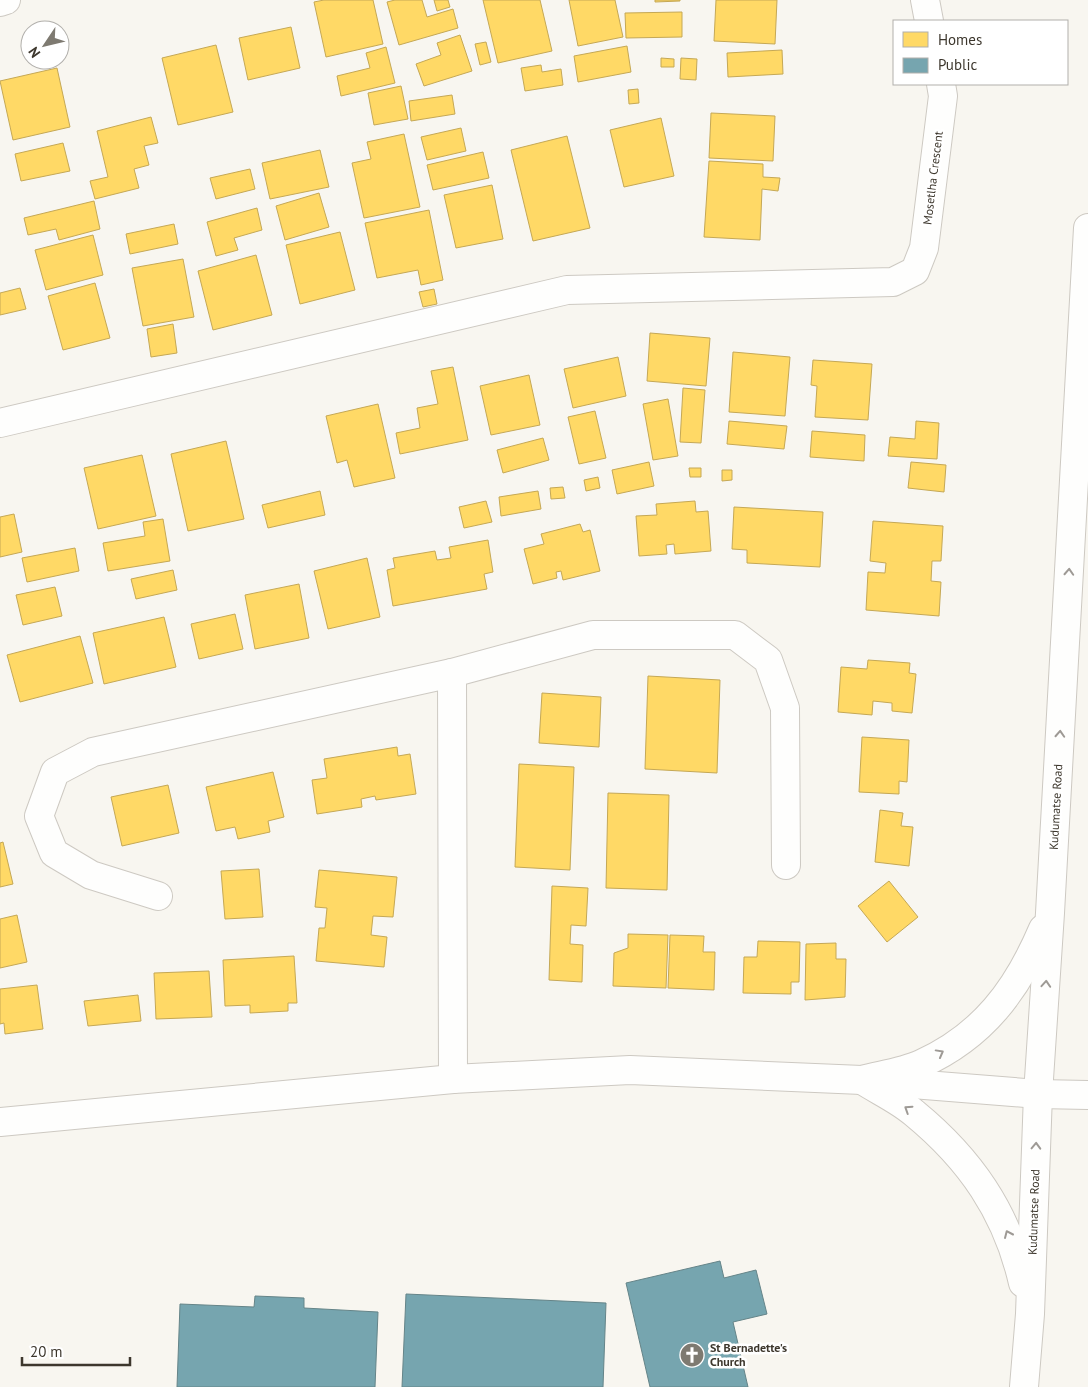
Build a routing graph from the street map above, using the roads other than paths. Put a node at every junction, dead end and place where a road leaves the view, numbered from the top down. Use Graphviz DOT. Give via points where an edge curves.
graph roads {
  1 [pos="6,0"];
  2 [pos="925,0"];
  3 [pos="0,2"];
  4 [pos="929,20"];
  5 [pos="941,85"];
  6 [pos="1088,228"];
  7 [pos="0,423"];
  8 [pos="452,673"];
  9 [pos="786,865"];
  10 [pos="158,896"];
  11 [pos="1050,913"];
  12 [pos="453,1079"];
  13 [pos="862,1080"];
  14 [pos="1038,1094"];
  15 [pos="1088,1095"];
  16 [pos="0,1122"];
  17 [pos="1030,1314"];
  18 [pos="1024,1387"];
  1 -- 3 [label="street"];
  2 -- 4 [label="street"];
  5 -- 7 [label="street, Mosetlha Crescent" via="943,96 924,248 914,271 893,282 568,290"];
  11 -- 6 [label="street, Kudumatse Road, one-way"];
  8 -- 9 [label="street" via="593,635 735,635 768,660 785,708"];
  8 -- 10 [label="street" via="92,752 55,772 39,816 54,853 91,875"];
  8 -- 12 [label="street"];
  13 -- 11 [label="street, one-way" via="920,1064 964,1040 1001,1004 1031,957"];
  14 -- 11 [label="street, Kudumatse Road, one-way"];
  12 -- 13 [label="street" via="630,1070"];
  12 -- 16 [label="street"];
  13 -- 14 [label="street"];
  17 -- 13 [label="street, one-way" via="1017,1256 993,1201 957,1152 913,1112"];
  14 -- 15 [label="street"];
  17 -- 14 [label="street, Kudumatse Road, one-way"];
  17 -- 18 [label="street, Kudumatse Road"];
}
